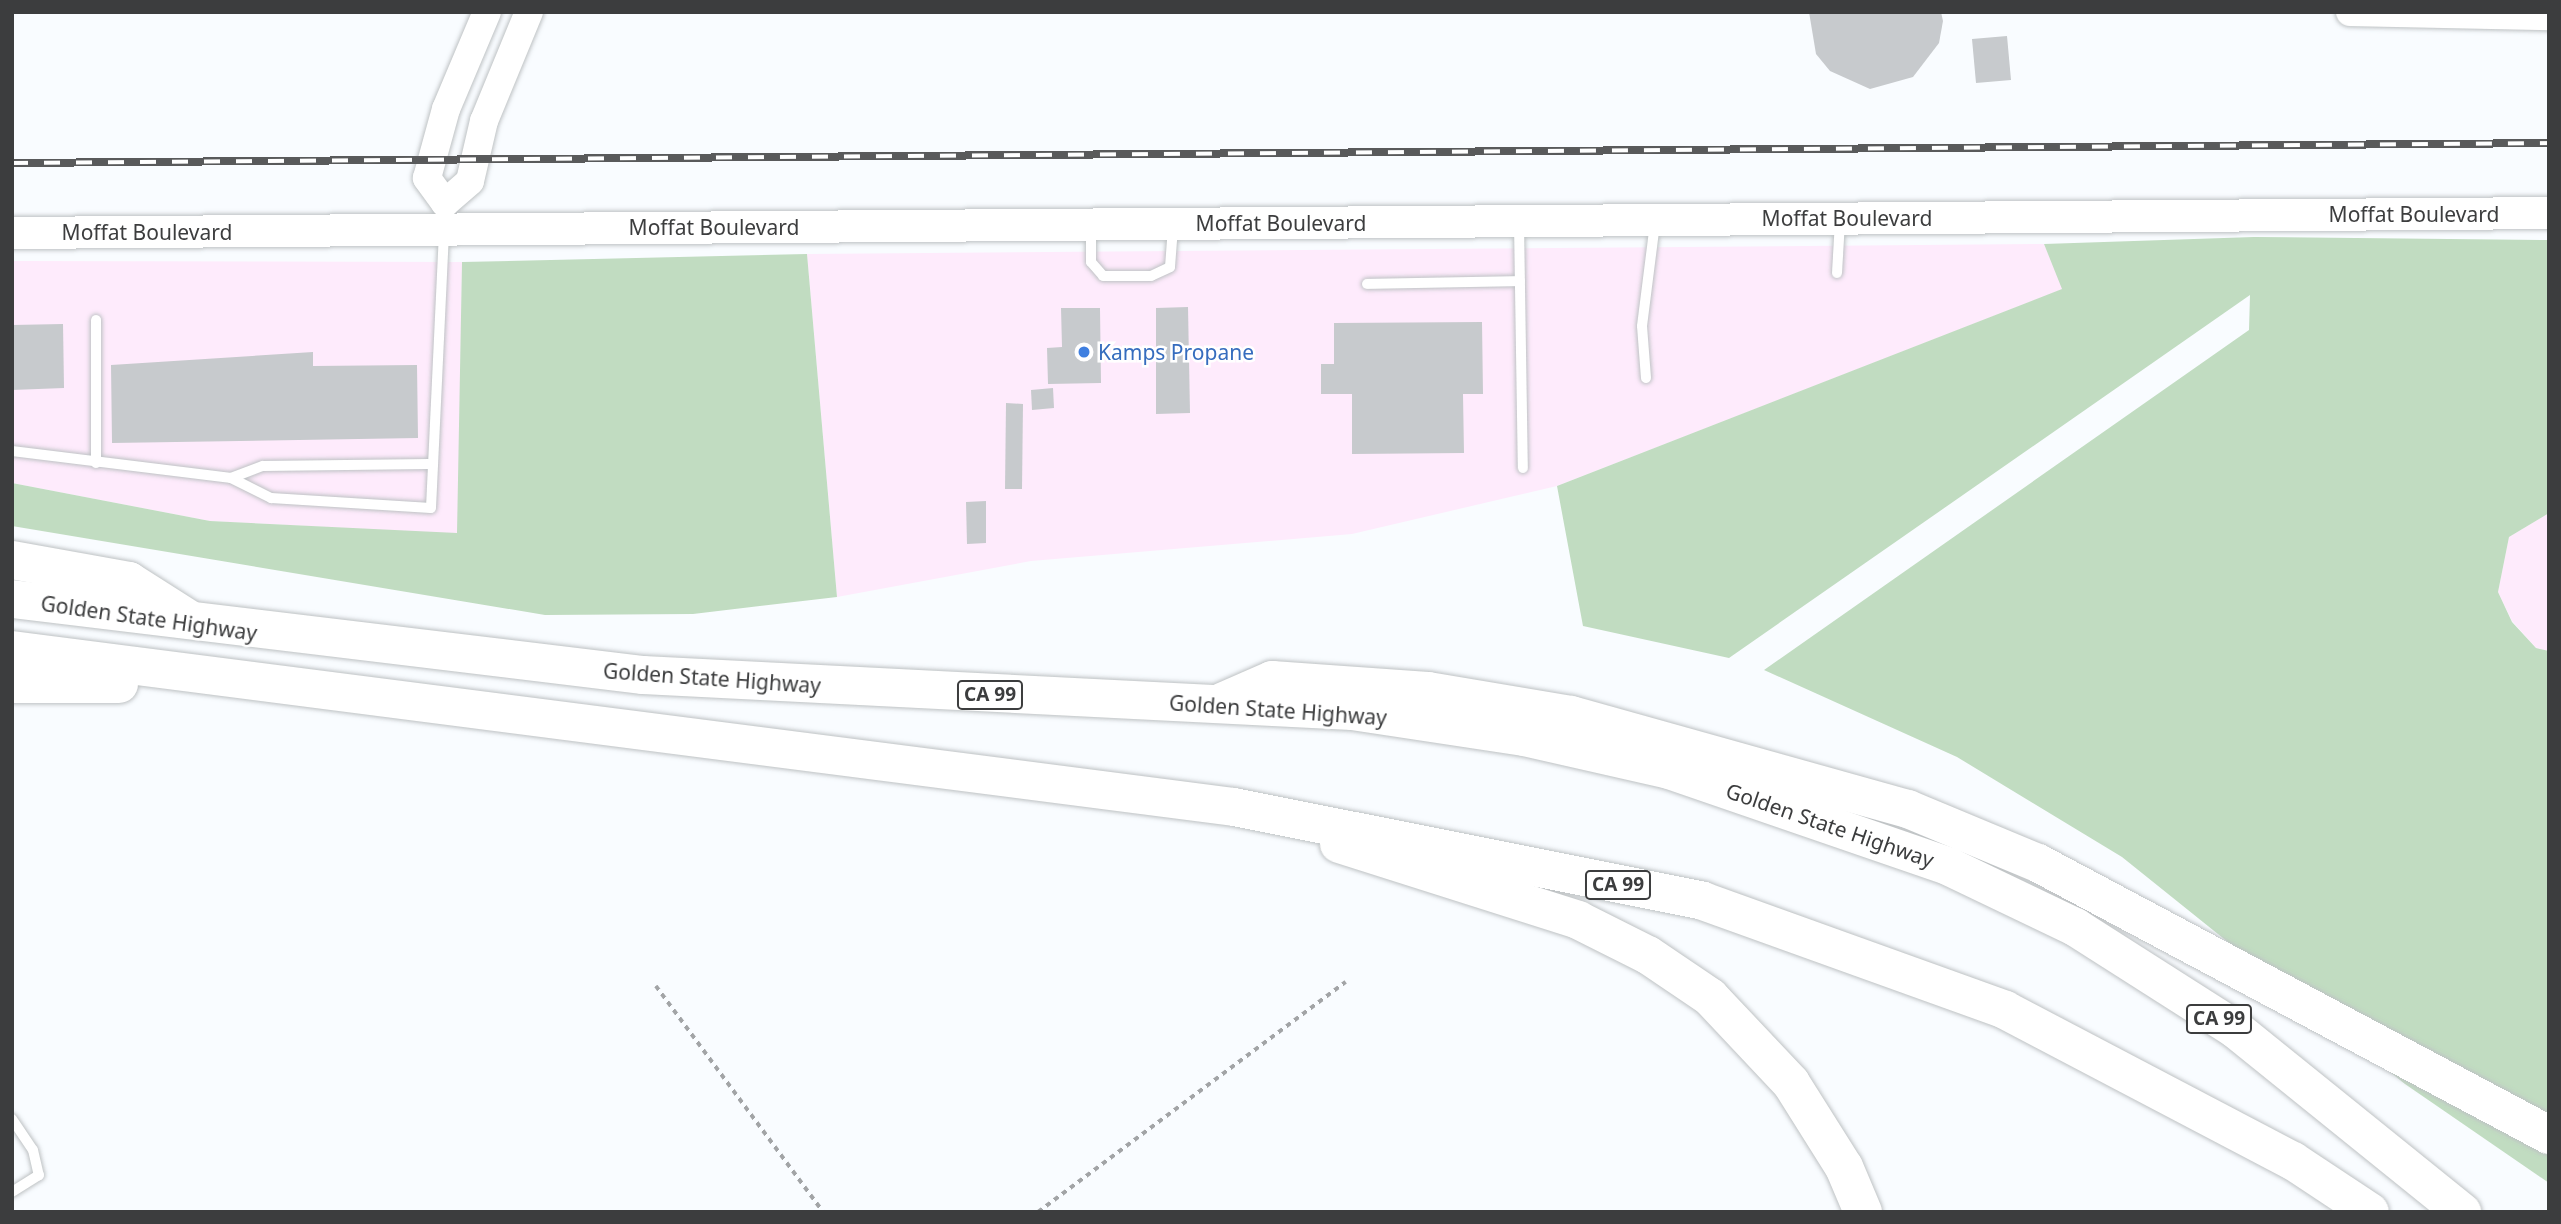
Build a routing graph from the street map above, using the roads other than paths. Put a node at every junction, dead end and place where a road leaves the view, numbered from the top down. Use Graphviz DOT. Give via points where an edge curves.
graph roads {
  1 [pos="487,12"];
  2 [pos="528,12"];
  3 [pos="2350,12"];
  4 [pos="2549,16"];
  5 [pos="2549,212"];
  6 [pos="444,216"];
  7 [pos="1840,218"];
  8 [pos="1655,220"];
  9 [pos="1519,221"];
  10 [pos="1174,224"];
  11 [pos="1091,225"];
  12 [pos="12,233"];
  13 [pos="1838,273"];
  14 [pos="1520,281"];
  15 [pos="1367,284"];
  16 [pos="96,320"];
  17 [pos="1646,378"];
  18 [pos="12,451"];
  19 [pos="96,463"];
  20 [pos="429,464"];
  21 [pos="1523,468"];
  22 [pos="230,478"];
  23 [pos="12,560"];
  24 [pos="12,599"];
  25 [pos="201,626"];
  26 [pos="12,650"];
  27 [pos="12,684"];
  28 [pos="291,685"];
  29 [pos="1215,705"];
  30 [pos="1234,807"];
  31 [pos="12,1119"];
  32 [pos="2549,1135"];
  33 [pos="12,1192"];
  34 [pos="1863,1212"];
  35 [pos="2370,1212"];
  36 [pos="2462,1212"];
  1 -- 6 [label="street" via="446,109 427,178"];
  2 -- 6 [label="street" via="484,121 470,181"];
  3 -- 4 [label="street"];
  5 -- 7 [label="main road, Moffat Boulevard"];
  6 -- 11 [label="main road, Moffat Boulevard"];
  6 -- 12 [label="main road, Moffat Boulevard"];
  6 -- 20 [label="lane"];
  7 -- 8 [label="main road, Moffat Boulevard"];
  7 -- 13 [label="lane"];
  8 -- 9 [label="main road, Moffat Boulevard"];
  8 -- 17 [label="lane" via="1642,326"];
  9 -- 10 [label="main road, Moffat Boulevard"];
  9 -- 14 [label="lane"];
  10 -- 11 [label="main road, Moffat Boulevard"];
  10 -- 11 [label="lane" via="1170,267 1151,276 1103,276 1091,262"];
  14 -- 15 [label="lane"];
  14 -- 21 [label="lane"];
  16 -- 19 [label="lane"];
  18 -- 19 [label="lane"];
  19 -- 22 [label="lane"];
  20 -- 22 [label="lane" via="262,466"];
  20 -- 22 [label="lane" via="431,508 271,498"];
  23 -- 25 [label="highway" via="129,581"];
  24 -- 25 [label="highway, Golden State Highway / CA 99"];
  25 -- 29 [label="highway, Golden State Highway / CA 99" via="643,675"];
  26 -- 28 [label="highway, CA 99"];
  27 -- 28 [label="highway"];
  28 -- 30 [label="highway, CA 99"];
  29 -- 32 [label="highway" via="1272,680 1428,691 1571,715 1908,809 2038,863"];
  29 -- 36 [label="highway, Golden State Highway / CA 99" via="1352,711 1524,737 1669,770 1950,867 2075,928 2235,1028"];
  30 -- 34 [label="highway" via="1408,870 1566,916 1648,955 1710,997 1791,1083 1844,1167"];
  30 -- 35 [label="highway, CA 99" via="1703,901 1816,937 2005,1010 2292,1161"];
  31 -- 33 [label="lane" via="39,1175"];
}
